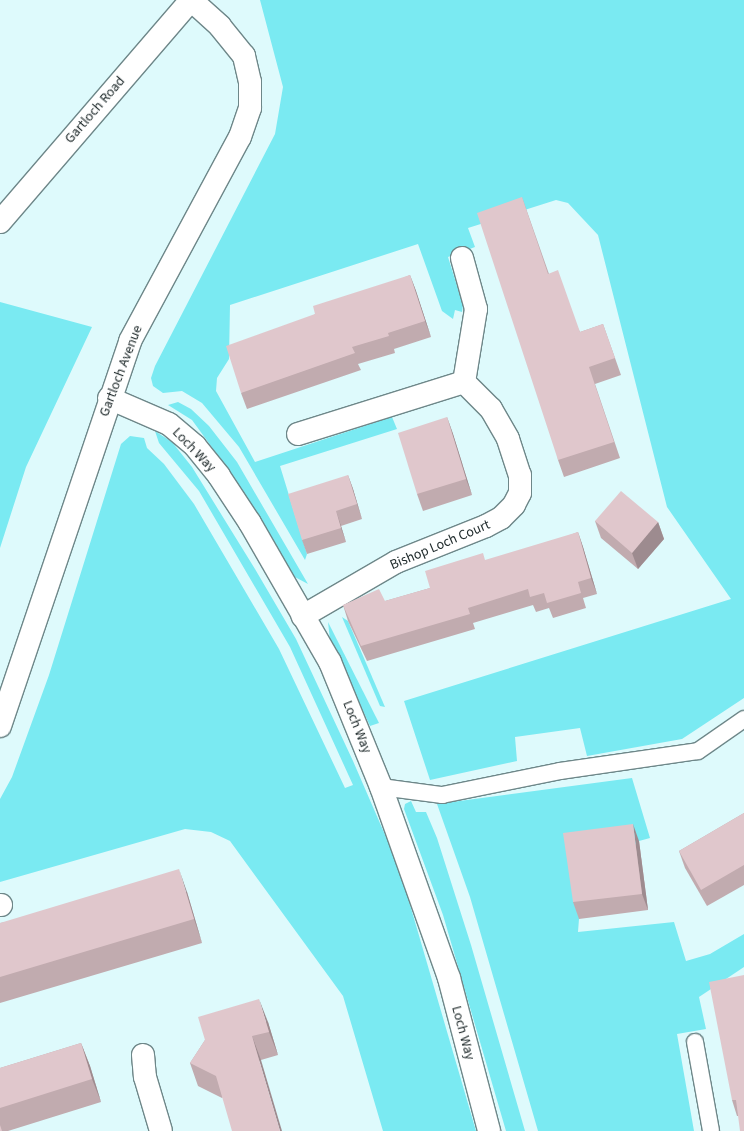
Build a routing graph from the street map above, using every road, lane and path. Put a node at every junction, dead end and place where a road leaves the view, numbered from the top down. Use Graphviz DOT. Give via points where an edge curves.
graph roads {
  1 [pos="191,0"];
  2 [pos="0,222"];
  3 [pos="462,258"];
  4 [pos="464,382"];
  5 [pos="109,398"];
  6 [pos="298,434"];
  7 [pos="303,616"];
  8 [pos="744,719"];
  9 [pos="0,726"];
  10 [pos="381,787"];
  11 [pos="695,1042"];
  12 [pos="143,1055"];
  13 [pos="161,1131"];
  14 [pos="489,1131"];
  15 [pos="711,1131"];
  1 -- 2 [label="street, Gartloch Road"];
  1 -- 5 [label="street, Gartloch Avenue" via="220,26 244,56 250,82 250,108 240,137 130,341"];
  3 -- 4 [label="street" via="476,309"];
  4 -- 6 [label="street"];
  4 -- 7 [label="street, Bishop Loch Court" via="491,409 508,439 520,475 520,493 514,505 501,518 486,526 396,562"];
  5 -- 7 [label="street, Loch Way" via="169,424 195,446 219,476 250,523"];
  5 -- 9 [label="street, Gartloch Avenue"];
  7 -- 10 [label="street, Loch Way" via="330,662"];
  8 -- 10 [label="lane" via="698,751 560,771 442,795"];
  10 -- 14 [label="street, Loch Way" via="449,978"];
  11 -- 15 [label="lane"];
  12 -- 13 [label="street" via="145,1077"];
}
